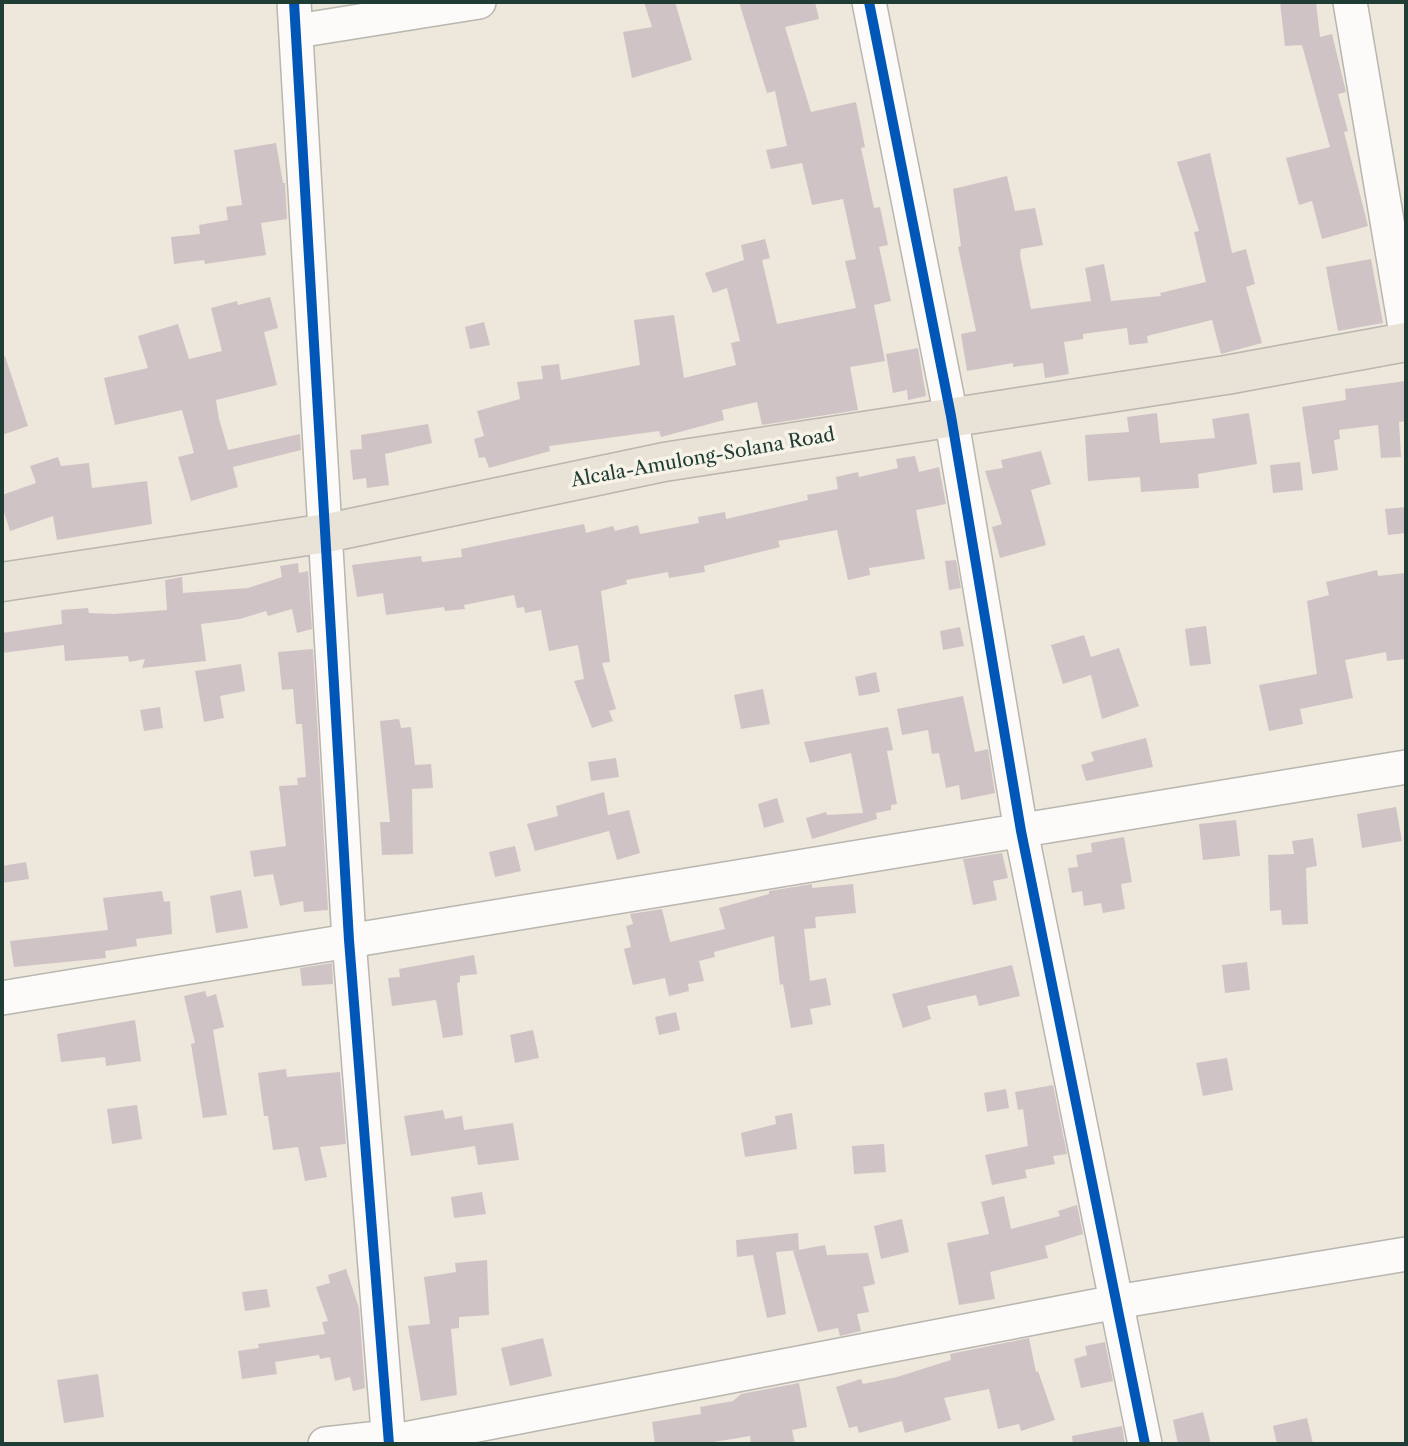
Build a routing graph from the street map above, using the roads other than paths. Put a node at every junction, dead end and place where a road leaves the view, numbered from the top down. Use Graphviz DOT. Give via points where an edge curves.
graph roads {
  1 [pos="479,2"];
  2 [pos="869,2"];
  3 [pos="1350,2"];
  4 [pos="296,17"];
  5 [pos="1406,333"];
  6 [pos="1406,342"];
  7 [pos="951,416"];
  8 [pos="327,533"];
  9 [pos="2,582"];
  10 [pos="1406,767"];
  11 [pos="1021,831"];
  12 [pos="349,940"];
  13 [pos="2,998"];
  14 [pos="1406,1254"];
  15 [pos="1116,1303"];
  16 [pos="389,1443"];
  17 [pos="325,1444"];
  18 [pos="1146,1444"];
  1 -- 4 [label="street"];
  2 -- 7 [label="street"];
  3 -- 5 [label="street"];
  4 -- 8 [label="street"];
  6 -- 7 [label="main road, Alcala-Amulong-Solana Road" via="1226,375"];
  7 -- 8 [label="main road, Alcala-Amulong-Solana Road" via="664,462"];
  7 -- 11 [label="street"];
  8 -- 9 [label="main road, Alcala-Amulong-Solana Road"];
  8 -- 12 [label="street"];
  10 -- 11 [label="street"];
  11 -- 12 [label="street"];
  11 -- 15 [label="street"];
  12 -- 13 [label="street"];
  12 -- 16 [label="street"];
  14 -- 15 [label="street"];
  15 -- 16 [label="street"];
  15 -- 18 [label="street"];
  16 -- 17 [label="street" via="370,1439"];
}
